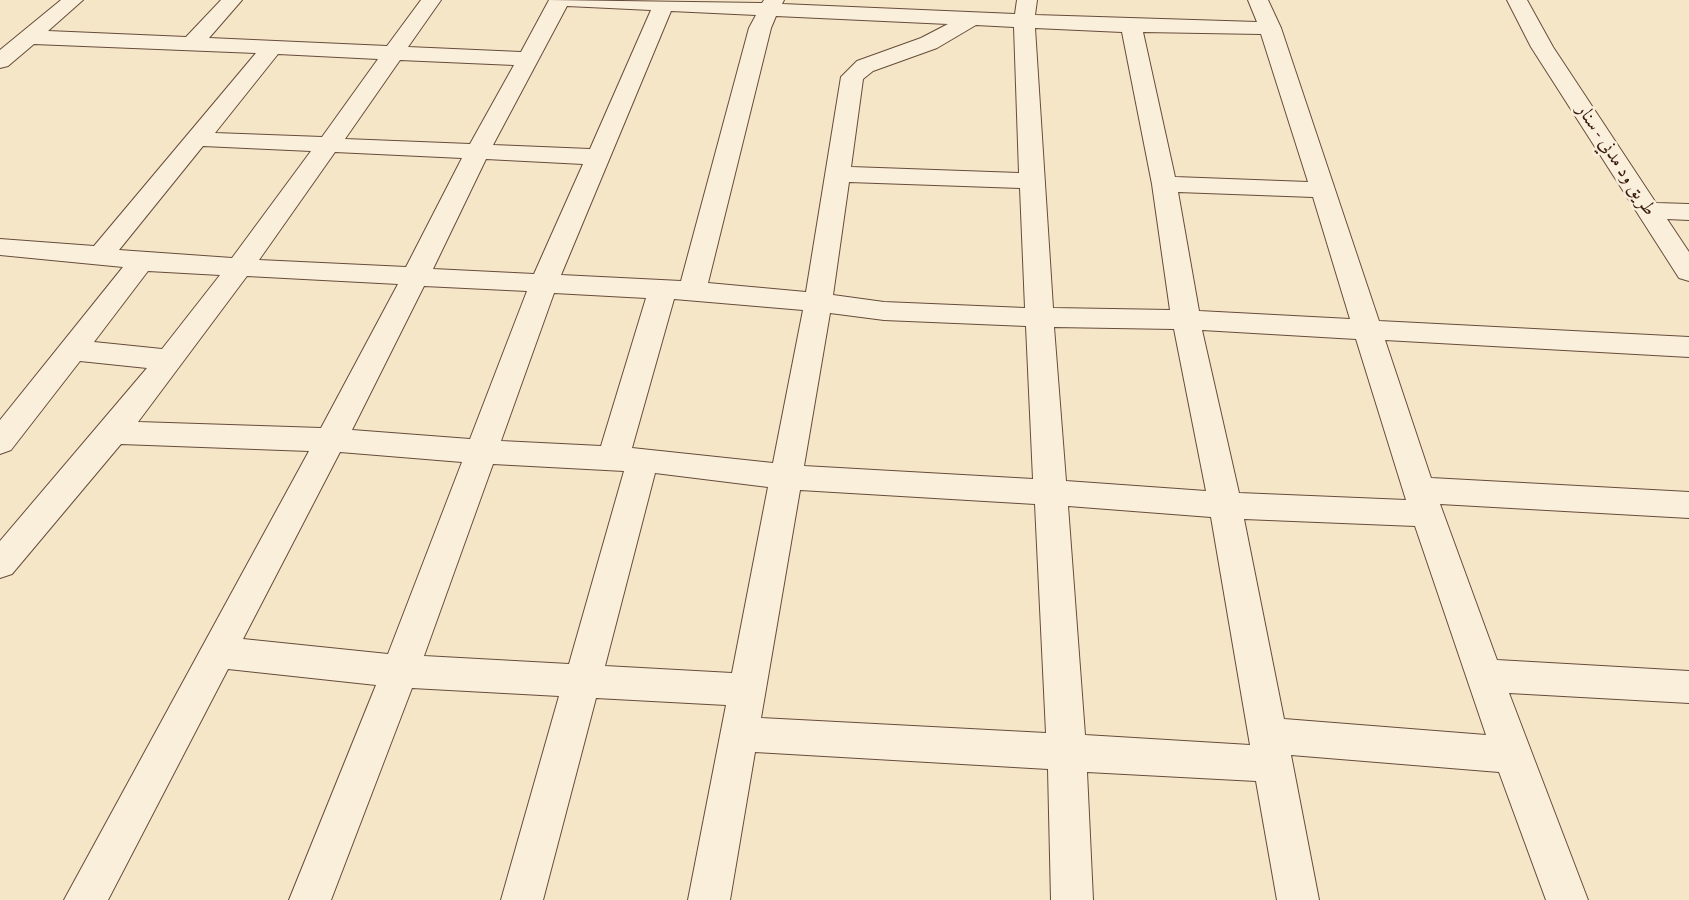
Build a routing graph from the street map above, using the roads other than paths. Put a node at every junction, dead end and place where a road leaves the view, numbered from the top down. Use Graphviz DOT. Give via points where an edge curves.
graph roads {
  1 [pos="73,0"];
  2 [pos="232,0"];
  3 [pos="431,0"];
  4 [pos="560,0"];
  5 [pos="1517,0"];
  6 [pos="665,2"];
  7 [pos="772,4"];
  8 [pos="1025,11"];
  9 [pos="1264,14"];
  10 [pos="972,19"];
  11 [pos="1131,26"];
  12 [pos="16,43"];
  13 [pos="192,44"];
  14 [pos="271,48"];
  15 [pos="393,54"];
  16 [pos="528,59"];
  17 [pos="0,61"];
  18 [pos="196,139"];
  19 [pos="328,145"];
  20 [pos="478,151"];
  21 [pos="596,157"];
  22 [pos="838,174"];
  23 [pos="1032,181"];
  24 [pos="1164,184"];
  25 [pos="1323,190"];
  26 [pos="1648,210"];
  27 [pos="1689,212"];
  28 [pos="0,247"];
  29 [pos="101,255"];
  30 [pos="141,262"];
  31 [pos="242,267"];
  32 [pos="1689,272"];
  33 [pos="415,275"];
  34 [pos="544,283"];
  35 [pos="662,290"];
  36 [pos="692,292"];
  37 [pos="818,302"];
  38 [pos="1039,315"];
  39 [pos="1186,320"];
  40 [pos="1368,331"];
  41 [pos="1689,347"];
  42 [pos="72,350"];
  43 [pos="170,360"];
  44 [pos="114,432"];
  45 [pos="331,440"];
  46 [pos="0,442"];
  47 [pos="482,452"];
  48 [pos="628,459"];
  49 [pos="786,477"];
  50 [pos="1049,492"];
  51 [pos="1423,502"];
  52 [pos="1225,505"];
  53 [pos="1689,505"];
  54 [pos="3,558"];
  55 [pos="216,652"];
  56 [pos="400,671"];
  57 [pos="1484,675"];
  58 [pos="580,680"];
  59 [pos="1689,687"];
  60 [pos="747,690"];
  61 [pos="739,734"];
  62 [pos="1269,750"];
  63 [pos="1067,753"];
  64 [pos="1512,755"];
  65 [pos="85,900"];
  66 [pos="310,900"];
  67 [pos="522,900"];
  68 [pos="709,900"];
  69 [pos="1072,900"];
  70 [pos="1298,900"];
  71 [pos="1567,900"];
  1 -- 12 [label="street"];
  2 -- 13 [label="street"];
  3 -- 15 [label="street"];
  4 -- 6 [label="street"];
  4 -- 16 [label="street"];
  5 -- 26 [label="street, طريق ود مدني - سنار" via="1542,47"];
  6 -- 7 [label="street"];
  6 -- 21 [label="street"];
  7 -- 10 [label="street"];
  7 -- 36 [label="street" via="760,28"];
  8 -- 10 [label="street"];
  8 -- 11 [label="street"];
  8 -- 23 [label="street"];
  9 -- 11 [label="street"];
  9 -- 25 [label="street"];
  10 -- 22 [label="street" via="929,43 857,71 852,77"];
  11 -- 24 [label="street"];
  12 -- 13 [label="street"];
  12 -- 17 [label="street"];
  13 -- 14 [label="street"];
  14 -- 15 [label="street"];
  14 -- 18 [label="street"];
  15 -- 16 [label="street"];
  15 -- 19 [label="street"];
  16 -- 20 [label="street"];
  18 -- 19 [label="street"];
  18 -- 29 [label="street"];
  19 -- 20 [label="street"];
  19 -- 31 [label="street"];
  20 -- 21 [label="street"];
  20 -- 33 [label="street"];
  21 -- 34 [label="street"];
  22 -- 23 [label="street"];
  22 -- 37 [label="street"];
  23 -- 38 [label="street"];
  24 -- 25 [label="street"];
  24 -- 39 [label="street"];
  25 -- 40 [label="street"];
  26 -- 27 [label="street"];
  26 -- 32 [label="street, طريق ود مدني - سنار"];
  28 -- 29 [label="street"];
  29 -- 30 [label="street"];
  30 -- 31 [label="street"];
  30 -- 42 [label="street"];
  31 -- 33 [label="street"];
  31 -- 43 [label="street"];
  33 -- 34 [label="street"];
  33 -- 45 [label="street"];
  34 -- 35 [label="street"];
  34 -- 47 [label="street"];
  35 -- 36 [label="street"];
  35 -- 48 [label="street"];
  36 -- 37 [label="street"];
  37 -- 38 [label="street" via="965,316"];
  37 -- 49 [label="street"];
  38 -- 39 [label="street"];
  38 -- 50 [label="street"];
  39 -- 40 [label="street"];
  39 -- 52 [label="street"];
  40 -- 41 [label="street"];
  40 -- 51 [label="street"];
  42 -- 43 [label="street"];
  42 -- 46 [label="street"];
  43 -- 44 [label="street"];
  44 -- 45 [label="street"];
  44 -- 54 [label="street"];
  45 -- 47 [label="street"];
  45 -- 55 [label="street"];
  47 -- 48 [label="street"];
  47 -- 56 [label="street"];
  48 -- 49 [label="street"];
  48 -- 58 [label="street"];
  49 -- 50 [label="street"];
  49 -- 60 [label="street"];
  50 -- 52 [label="street"];
  50 -- 63 [label="street"];
  51 -- 52 [label="street"];
  51 -- 53 [label="street"];
  51 -- 57 [label="street"];
  52 -- 62 [label="street"];
  55 -- 56 [label="street"];
  55 -- 65 [label="street"];
  56 -- 58 [label="street"];
  56 -- 66 [label="street"];
  57 -- 59 [label="street"];
  57 -- 64 [label="street"];
  58 -- 60 [label="street"];
  58 -- 67 [label="street"];
  60 -- 61 [label="street"];
  61 -- 63 [label="street"];
  61 -- 68 [label="street"];
  62 -- 63 [label="street"];
  62 -- 64 [label="street"];
  62 -- 70 [label="street"];
  63 -- 69 [label="street"];
  64 -- 71 [label="street"];
}
